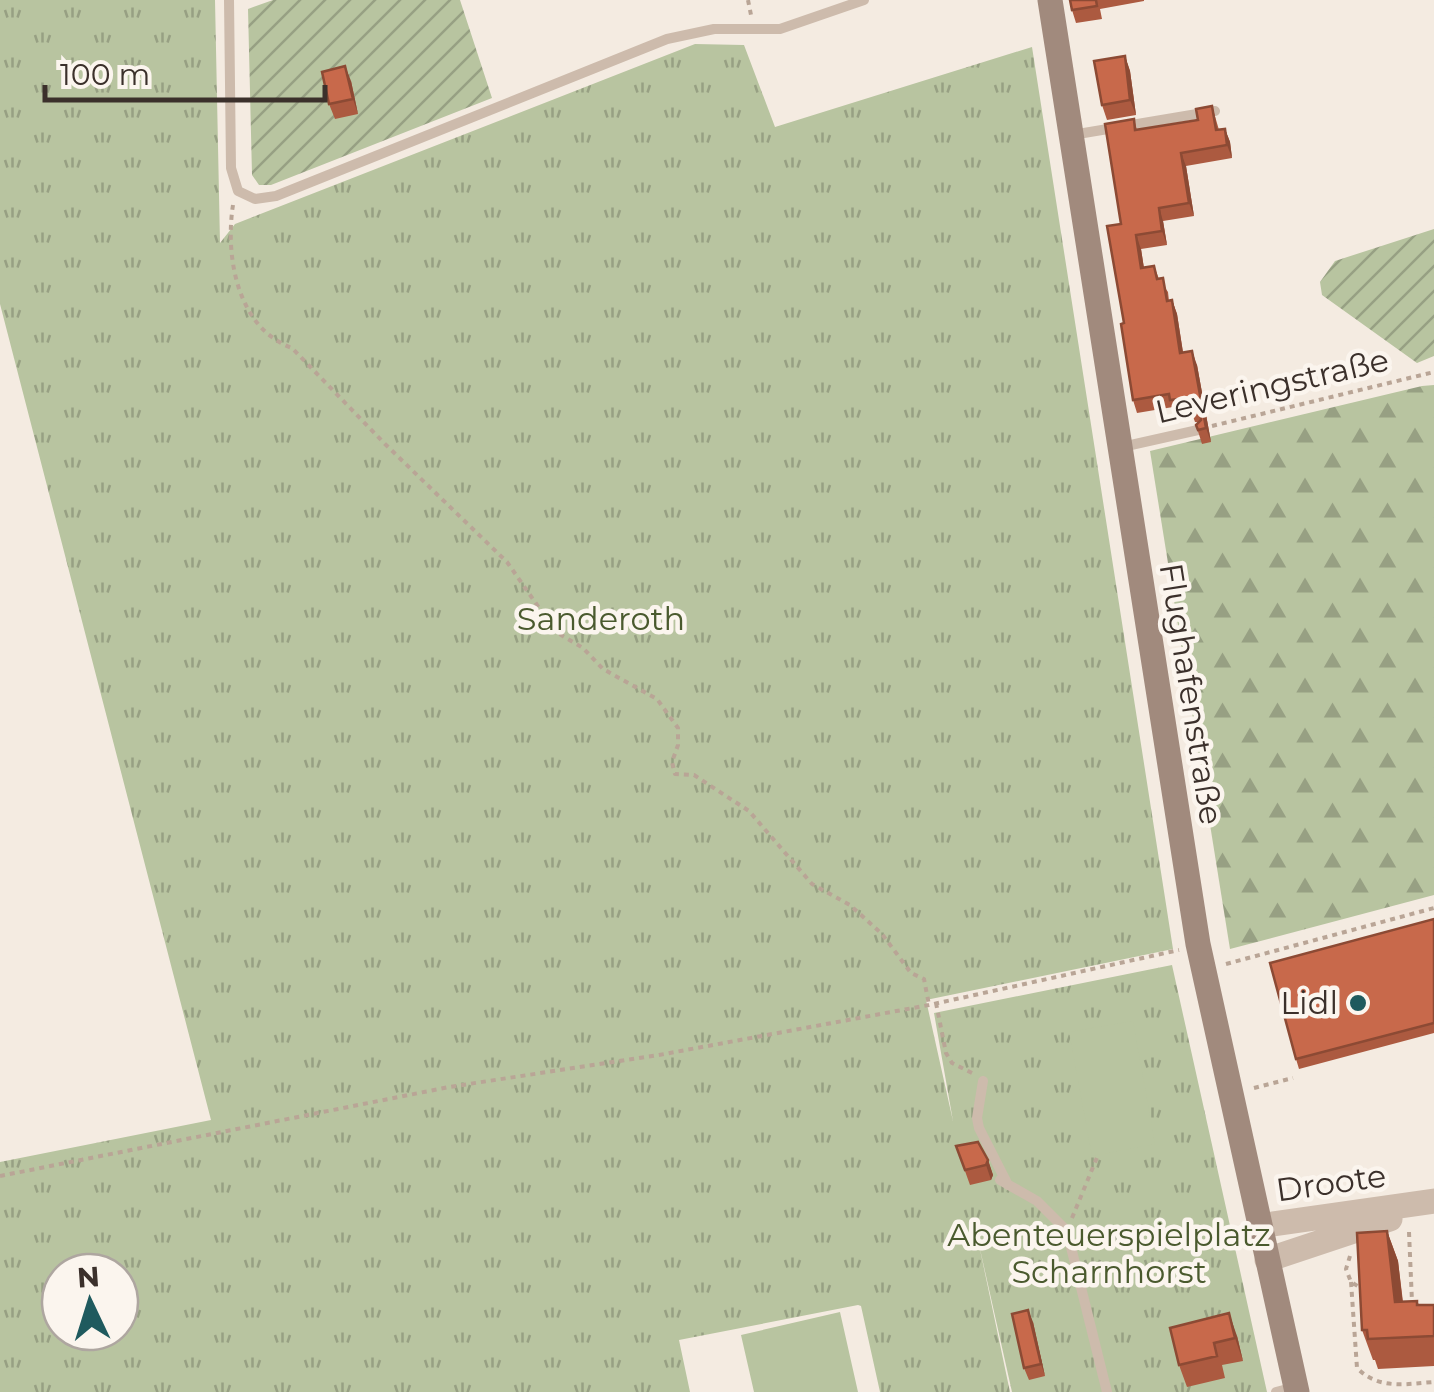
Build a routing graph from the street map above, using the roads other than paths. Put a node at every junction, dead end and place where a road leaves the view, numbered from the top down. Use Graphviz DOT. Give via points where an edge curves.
graph roads {
  1 [pos="229,0"];
  2 [pos="864,0"];
  3 [pos="1050,0"];
  4 [pos="1215,111"];
  5 [pos="1071,135"];
  6 [pos="1198,430"];
  7 [pos="1120,448"];
  8 [pos="983,1081"];
  9 [pos="1418,1212"];
  10 [pos="1260,1226"];
  11 [pos="1268,1260"];
  12 [pos="1290,1390"];
  13 [pos="1107,1392"];
  1 -- 2 [label="lane" via="232,168 238,191 254,199 276,196 667,39 714,29 780,29"];
  3 -- 5 [label="main road, Flughafenstraße"];
  4 -- 5 [label="lane"];
  5 -- 7 [label="main road, Flughafenstraße"];
  6 -- 7 [label="lane, Leveringstraße"];
  7 -- 10 [label="main road, Flughafenstraße" via="1198,944"];
  8 -- 13 [label="lane" via="979,1128 1004,1183 1037,1201 1067,1232"];
  9 -- 10 [label="street, Droote" via="1394,1206"];
  9 -- 11 [label="street, Droote"];
  10 -- 11 [label="main road, Flughafenstraße"];
  11 -- 12 [label="main road, Flughafenstraße"];
}
